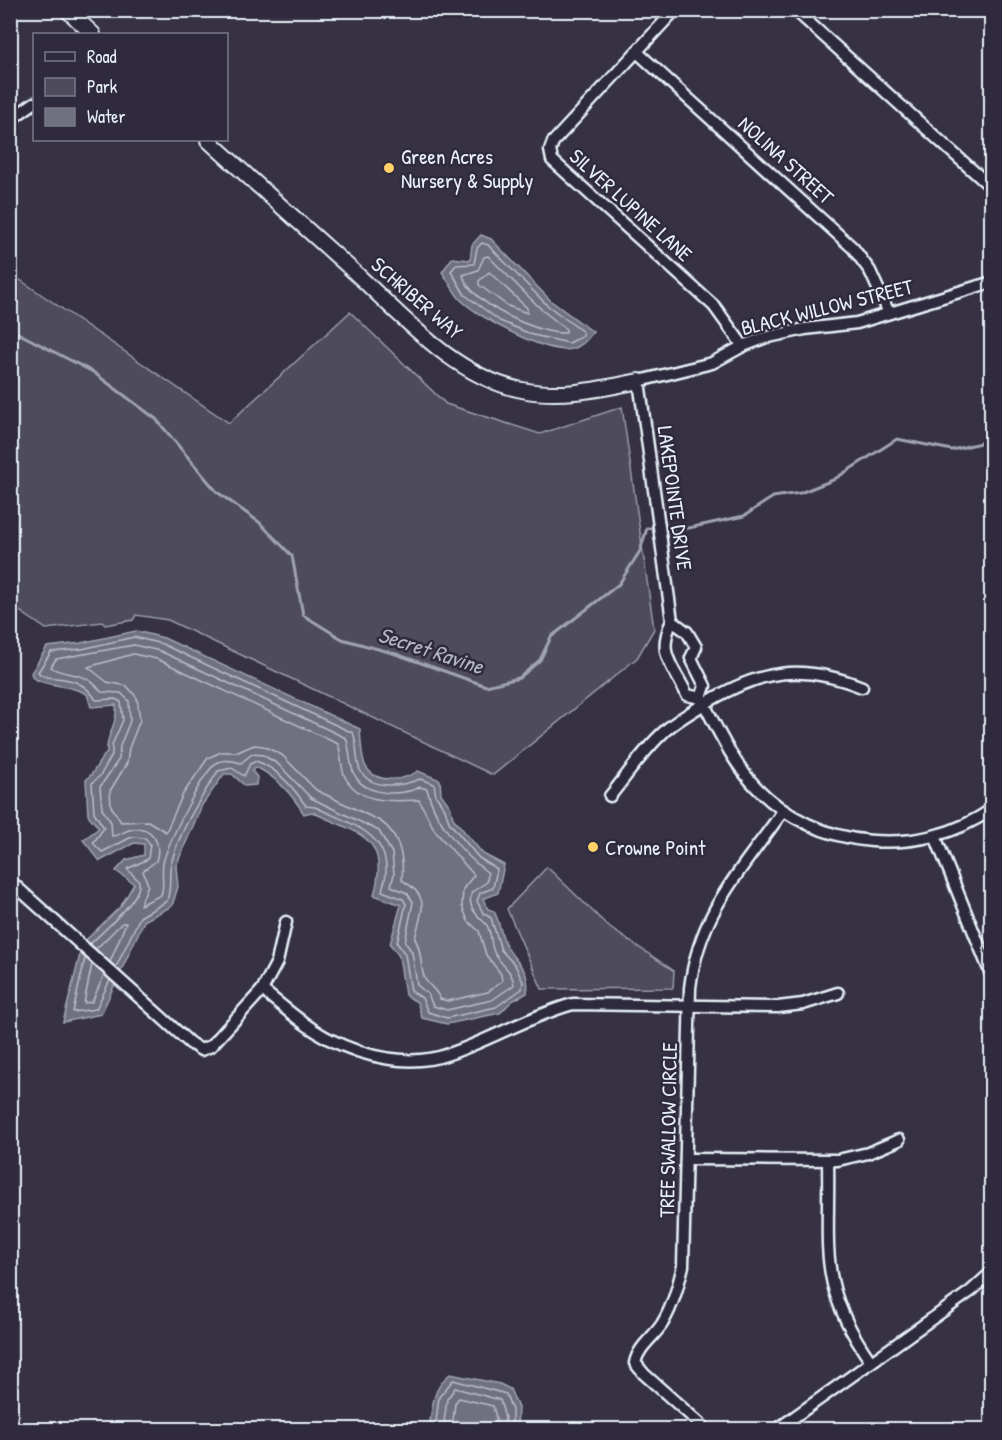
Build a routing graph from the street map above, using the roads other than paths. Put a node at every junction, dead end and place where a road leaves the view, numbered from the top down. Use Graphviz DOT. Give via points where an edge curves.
graph roads {
  1 [pos="67,10"];
  2 [pos="675,10"];
  3 [pos="795,10"];
  4 [pos="92,33"];
  5 [pos="637,52"];
  6 [pos="33,104"];
  7 [pos="10,120"];
  8 [pos="209,141"];
  9 [pos="992,188"];
  10 [pos="992,282"];
  11 [pos="889,313"];
  12 [pos="743,346"];
  13 [pos="639,381"];
  14 [pos="672,621"];
  15 [pos="691,658"];
  16 [pos="671,663"];
  17 [pos="862,687"];
  18 [pos="703,701"];
  19 [pos="610,796"];
  20 [pos="992,809"];
  21 [pos="783,811"];
  22 [pos="935,836"];
  23 [pos="10,881"];
  24 [pos="286,922"];
  25 [pos="992,977"];
  26 [pos="262,990"];
  27 [pos="838,993"];
  28 [pos="690,1006"];
  29 [pos="899,1140"];
  30 [pos="687,1159"];
  31 [pos="828,1161"];
  32 [pos="992,1272"];
  33 [pos="871,1362"];
  34 [pos="707,1430"];
  35 [pos="776,1430"];
  1 -- 4 [label="street"];
  2 -- 5 [label="street, SILVER LUPINE LANE"];
  3 -- 9 [label="street"];
  5 -- 11 [label="street, NOLINA STREET" via="853,248 870,271"];
  5 -- 12 [label="street, SILVER LUPINE LANE" via="553,142 552,160 714,306"];
  6 -- 7 [label="street"];
  8 -- 13 [label="street, SCHRIBER WAY" via="415,327 474,373 513,388 547,393 574,393"];
  10 -- 11 [label="street, BLACK WILLOW STREET"];
  11 -- 12 [label="street, BLACK WILLOW STREET" via="857,323 786,333"];
  12 -- 13 [label="street, BLACK WILLOW STREET" via="712,363"];
  13 -- 14 [label="street, LAKEPOINTE DRIVE"];
  14 -- 15 [label="street, LAKEPOINTE DRIVE" via="687,632 696,647"];
  14 -- 16 [label="street, LAKEPOINTE DRIVE" via="664,653"];
  15 -- 16 [label="street"];
  15 -- 18 [label="street, LAKEPOINTE DRIVE" via="705,686"];
  16 -- 18 [label="street, LAKEPOINTE DRIVE" via="687,695"];
  17 -- 18 [label="street" via="805,672 776,673"];
  18 -- 19 [label="street" via="668,729"];
  18 -- 21 [label="street, LAKEPOINTE DRIVE" via="743,772"];
  20 -- 22 [label="street, LAKEPOINTE DRIVE"];
  21 -- 22 [label="street, LAKEPOINTE DRIVE" via="816,828 865,840 891,842"];
  21 -- 28 [label="street, TREE SWALLOW CIRCLE" via="707,920 694,961"];
  22 -- 25 [label="street"];
  23 -- 26 [label="street" via="201,1050 211,1046"];
  24 -- 26 [label="street" via="277,962"];
  26 -- 28 [label="street" via="327,1039 367,1056 409,1060 447,1055 545,1012 573,1004"];
  27 -- 28 [label="street" via="803,1004"];
  28 -- 30 [label="street, TREE SWALLOW CIRCLE"];
  29 -- 31 [label="street" via="852,1158"];
  30 -- 31 [label="street"];
  30 -- 34 [label="street, TREE SWALLOW CIRCLE" via="686,1241 681,1277 662,1324 637,1352 635,1363"];
  31 -- 33 [label="street" via="826,1239 831,1286 840,1312"];
  32 -- 33 [label="street"];
  33 -- 35 [label="street"];
}
